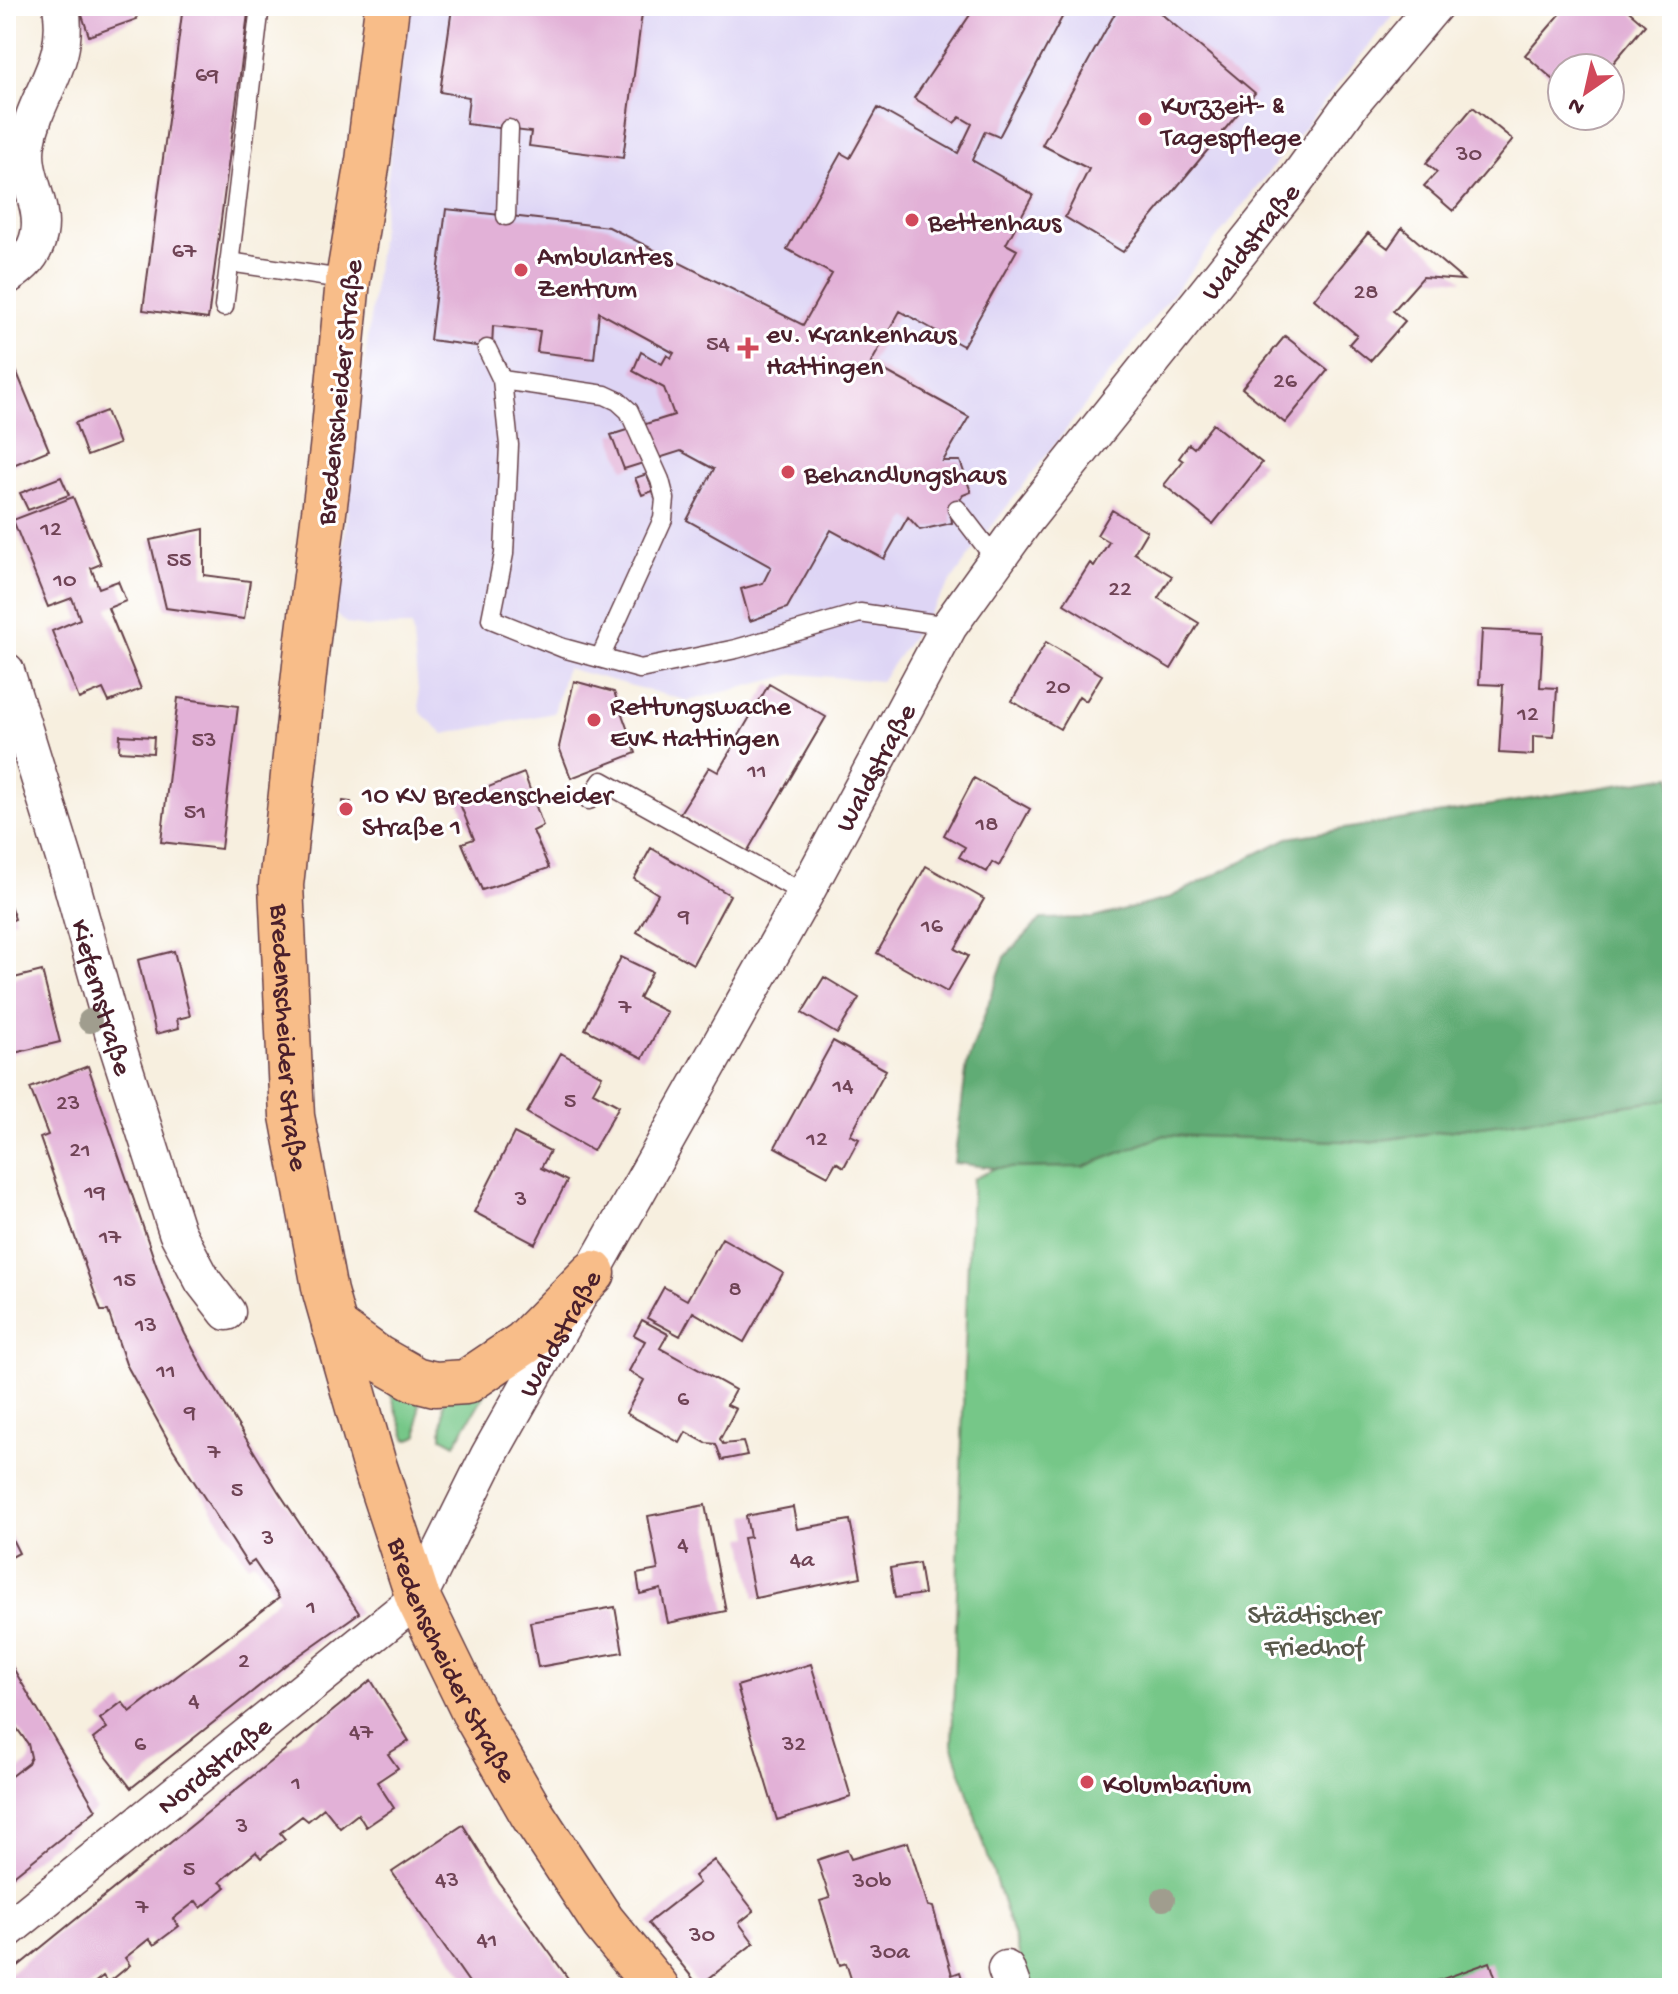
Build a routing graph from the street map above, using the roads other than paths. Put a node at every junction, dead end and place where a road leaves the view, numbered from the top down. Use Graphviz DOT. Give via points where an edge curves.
graph roads {
  1 [pos="61,6"];
  2 [pos="260,6"];
  3 [pos="387,6"];
  4 [pos="1434,6"];
  5 [pos="509,129"];
  6 [pos="506,216"];
  7 [pos="229,262"];
  8 [pos="6,277"];
  9 [pos="348,280"];
  10 [pos="224,307"];
  11 [pos="487,349"];
  12 [pos="502,380"];
  13 [pos="957,509"];
  14 [pos="997,561"];
  15 [pos="949,626"];
  16 [pos="600,658"];
  17 [pos="6,671"];
  18 [pos="589,800"];
  19 [pos="805,894"];
  20 [pos="593,1273"];
  21 [pos="227,1312"];
  22 [pos="334,1326"];
  23 [pos="418,1598"];
  24 [pos="6,1931"];
  25 [pos="657,1988"];
  1 -- 8 [label="street" via="62,51 25,156 40,213 39,234 33,252"];
  2 -- 7 [label="lane"];
  3 -- 9 [label="main road, Bredenscheider Straße"];
  4 -- 14 [label="street, Waldstraße" via="1352,103"];
  5 -- 6 [label="lane"];
  7 -- 9 [label="lane"];
  7 -- 10 [label="lane"];
  9 -- 22 [label="main road, Bredenscheider Straße" via="281,885 292,1116"];
  11 -- 12 [label="lane"];
  12 -- 16 [label="lane" via="509,445 504,554 491,619"];
  12 -- 16 [label="lane" via="618,401 629,411 660,480 663,519"];
  13 -- 14 [label="lane"];
  14 -- 15 [label="street, Waldstraße"];
  15 -- 16 [label="lane" via="860,613 736,649 640,669"];
  15 -- 19 [label="street, Waldstraße"];
  17 -- 21 [label="street, Kiefernstraße" via="177,1232"];
  18 -- 19 [label="lane" via="602,781"];
  19 -- 20 [label="street, Waldstraße"];
  20 -- 22 [label="main road" via="524,1343 466,1382 415,1379"];
  20 -- 23 [label="street, Waldstraße" via="481,1470"];
  22 -- 23 [label="main road, Bredenscheider Straße"];
  23 -- 24 [label="street, Nordstraße"];
  23 -- 25 [label="main road, Bredenscheider Straße" via="473,1711 532,1814 603,1922"];
}
